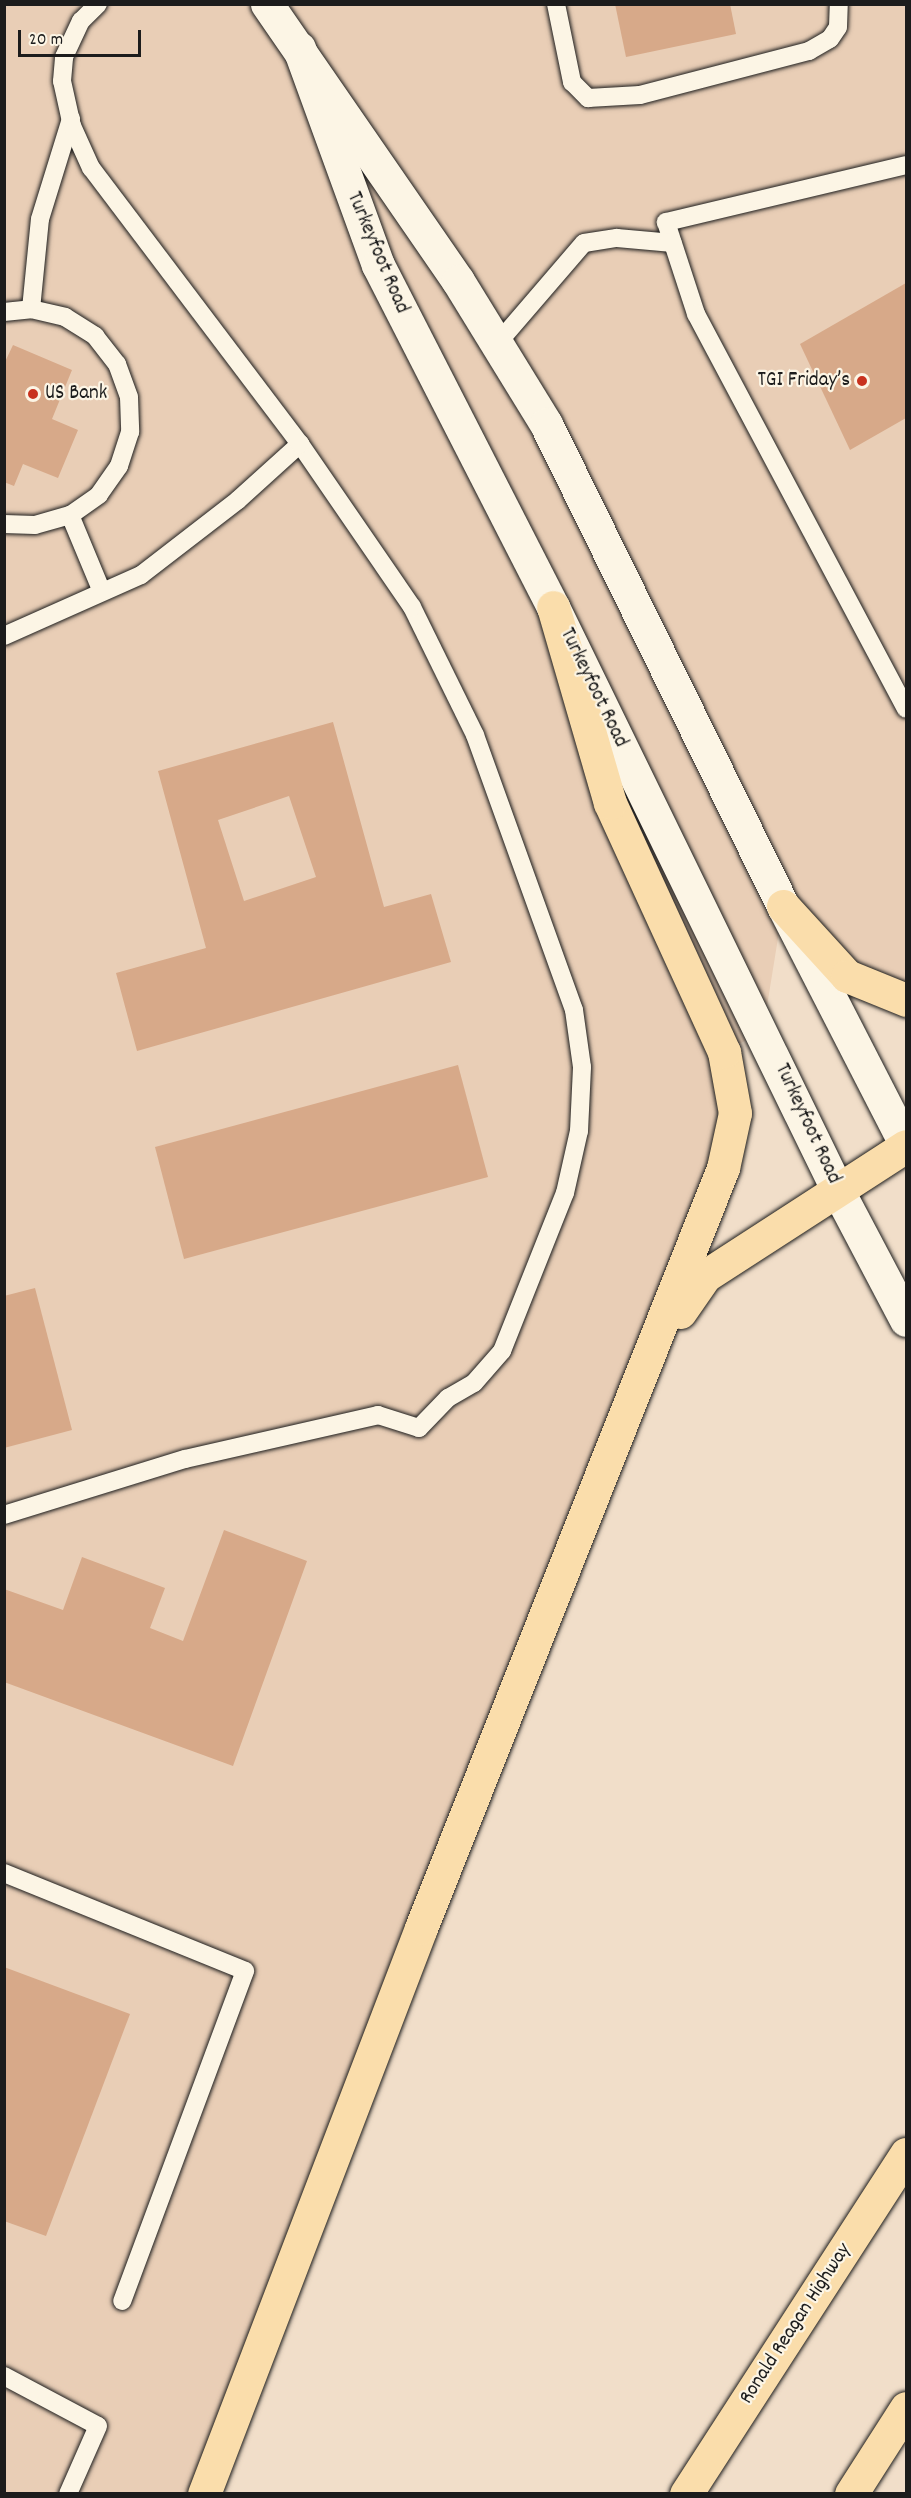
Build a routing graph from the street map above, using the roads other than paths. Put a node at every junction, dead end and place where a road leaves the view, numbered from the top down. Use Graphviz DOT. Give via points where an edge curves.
graph roads {
  1 [pos="98,4"];
  2 [pos="267,4"];
  3 [pos="556,4"];
  4 [pos="839,4"];
  5 [pos="299,48"];
  6 [pos="70,119"];
  7 [pos="906,165"];
  8 [pos="673,243"];
  9 [pos="31,309"];
  10 [pos="4,312"];
  11 [pos="497,344"];
  12 [pos="300,444"];
  13 [pos="70,515"];
  14 [pos="4,524"];
  15 [pos="102,592"];
  16 [pos="553,608"];
  17 [pos="4,636"];
  18 [pos="906,709"];
  19 [pos="783,906"];
  20 [pos="906,1000"];
  21 [pos="906,1145"];
  22 [pos="837,1189"];
  23 [pos="906,1320"];
  24 [pos="648,1358"];
  25 [pos="4,1515"];
  26 [pos="4,1873"];
  27 [pos="906,2154"];
  28 [pos="122,2301"];
  29 [pos="4,2376"];
  30 [pos="906,2408"];
  31 [pos="68,2493"];
  32 [pos="204,2493"];
  33 [pos="686,2493"];
  34 [pos="851,2493"];
  1 -- 6 [label="lane" via="81,21 64,57 62,81"];
  2 -- 5 [label="main road, Turkeyfoot Road"];
  3 -- 4 [label="lane" via="572,82 588,98 640,95 809,51 830,39 838,27"];
  5 -- 11 [label="main road, Turkeyfoot Road"];
  5 -- 16 [label="main road, Turkeyfoot Road" via="378,265"];
  6 -- 9 [label="lane" via="40,219"];
  6 -- 12 [label="lane" via="91,168"];
  7 -- 8 [label="lane" via="666,222"];
  8 -- 11 [label="lane" via="618,238 584,243"];
  8 -- 18 [label="lane" via="696,314"];
  9 -- 10 [label="lane"];
  9 -- 13 [label="lane" via="65,317 95,336 117,364 129,397 130,432 119,466 99,495"];
  11 -- 19 [label="main road, Turkeyfoot Road" via="546,424"];
  12 -- 15 [label="lane" via="238,500 141,575"];
  12 -- 25 [label="lane" via="412,607 476,735 574,1010 582,1067 579,1131 565,1192 502,1351 474,1383 448,1398 419,1428 378,1415 185,1459"];
  13 -- 14 [label="lane" via="35,525"];
  13 -- 15 [label="lane"];
  15 -- 17 [label="lane"];
  16 -- 22 [label="main road, Turkeyfoot Road"];
  16 -- 24 [label="highway" via="610,803 724,1052 735,1113 723,1168"];
  19 -- 20 [label="highway" via="847,976"];
  19 -- 21 [label="main road, Turkeyfoot Road"];
  21 -- 22 [label="highway"];
  22 -- 23 [label="main road, Turkeyfoot Road"];
  22 -- 24 [label="highway" via="705,1276"];
  24 -- 32 [label="highway" via="417,1939"];
  26 -- 28 [label="lane" via="245,1971"];
  27 -- 33 [label="highway, Ronald Reagan Highway"];
  29 -- 31 [label="lane" via="98,2426"];
  30 -- 34 [label="highway"];
}
